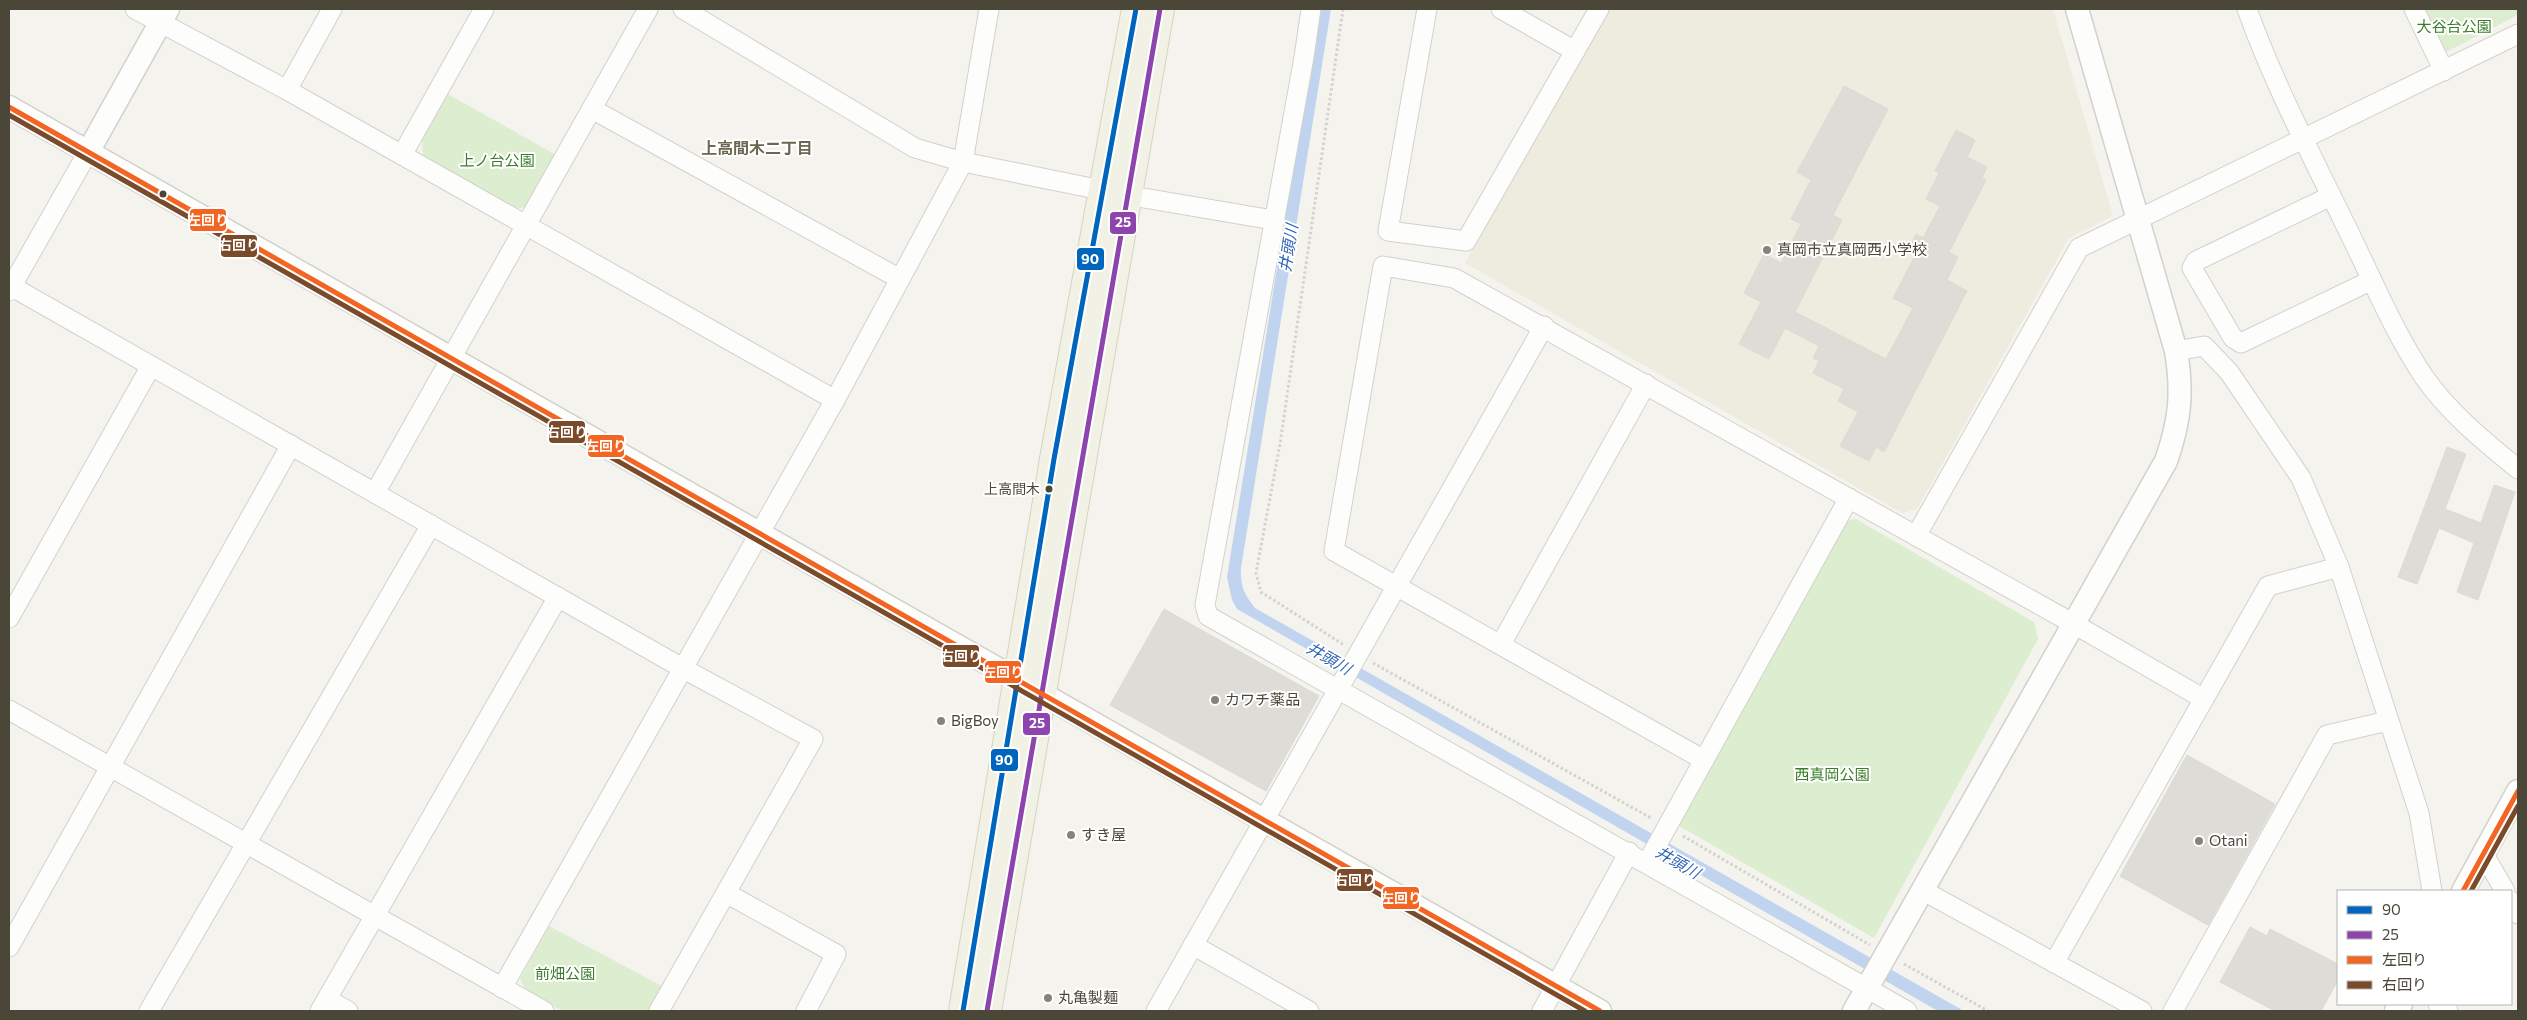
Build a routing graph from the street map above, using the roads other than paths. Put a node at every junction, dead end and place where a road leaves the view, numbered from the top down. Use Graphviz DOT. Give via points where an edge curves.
graph roads {
  1 [pos="135,9"];
  2 [pos="332,9"];
  3 [pos="484,9"];
  4 [pos="648,9"];
  5 [pos="683,9"];
  6 [pos="989,9"];
  7 [pos="1136,9"];
  8 [pos="1160,9"];
  9 [pos="1311,9"];
  10 [pos="1427,9"];
  11 [pos="1501,9"];
  12 [pos="1599,9"];
  13 [pos="2077,9"];
  14 [pos="2247,9"];
  15 [pos="2414,9"];
  16 [pos="164,16"];
  17 [pos="2518,34"];
  18 [pos="1575,51"];
  19 [pos="2444,71"];
  20 [pos="287,90"];
  21 [pos="9,107"];
  22 [pos="592,109"];
  23 [pos="2304,139"];
  24 [pos="88,152"];
  25 [pos="402,155"];
  26 [pos="963,162"];
  27 [pos="1114,192"];
  28 [pos="2331,196"];
  29 [pos="2139,218"];
  30 [pos="1273,220"];
  31 [pos="525,226"];
  32 [pos="900,279"];
  33 [pos="2372,280"];
  34 [pos="10,288"];
  35 [pos="1544,326"];
  36 [pos="2176,351"];
  37 [pos="451,359"];
  38 [pos="152,366"];
  39 [pos="1646,384"];
  40 [pos="834,400"];
  41 [pos="291,446"];
  42 [pos="2518,469"];
  43 [pos="374,493"];
  44 [pos="1849,498"];
  45 [pos="431,525"];
  46 [pos="760,533"];
  47 [pos="1916,536"];
  48 [pos="2340,567"];
  49 [pos="1396,586"];
  50 [pos="558,597"];
  51 [pos="9,618"];
  52 [pos="2074,624"];
  53 [pos="1501,644"];
  54 [pos="684,669"];
  55 [pos="1017,681"];
  56 [pos="1338,689"];
  57 [pos="1041,695"];
  58 [pos="2204,699"];
  59 [pos="9,710"];
  60 [pos="2388,721"];
  61 [pos="1704,760"];
  62 [pos="110,767"];
  63 [pos="2518,791"];
  64 [pos="1263,820"];
  65 [pos="246,844"];
  66 [pos="1629,852"];
  67 [pos="2483,853"];
  68 [pos="1647,863"];
  69 [pos="1922,890"];
  70 [pos="2432,890"];
  71 [pos="2464,890"];
  72 [pos="2504,890"];
  73 [pos="726,893"];
  74 [pos="2512,903"];
  75 [pos="2518,914"];
  76 [pos="375,916"];
  77 [pos="1193,946"];
  78 [pos="9,947"];
  79 [pos="2054,962"];
  80 [pos="1556,987"];
  81 [pos="502,988"];
  82 [pos="1867,988"];
  83 [pos="324,1005"];
  84 [pos="149,1011"];
  85 [pos="348,1011"];
  86 [pos="544,1011"];
  87 [pos="659,1011"];
  88 [pos="806,1011"];
  89 [pos="963,1011"];
  90 [pos="987,1011"];
  91 [pos="1156,1011"];
  92 [pos="1309,1011"];
  93 [pos="1542,1011"];
  94 [pos="1600,1011"];
  95 [pos="1854,1011"];
  96 [pos="1907,1011"];
  97 [pos="2142,1011"];
  98 [pos="2174,1011"];
  1 -- 16 [label="street"];
  2 -- 20 [label="street"];
  3 -- 25 [label="street"];
  4 -- 22 [label="street"];
  5 -- 26 [label="street" via="915,148"];
  6 -- 26 [label="street"];
  7 -- 27 [label="main road"];
  8 -- 27 [label="main road"];
  9 -- 30 [label="street"];
  10 -- 18 [label="street" via="1388,231 1466,241"];
  11 -- 18 [label="street"];
  12 -- 18 [label="street"];
  13 -- 29 [label="street"];
  14 -- 23 [label="street" via="2263,53"];
  15 -- 19 [label="street"];
  16 -- 20 [label="street"];
  16 -- 24 [label="street"];
  17 -- 19 [label="street"];
  19 -- 23 [label="street"];
  20 -- 25 [label="street"];
  21 -- 24 [label="street"];
  22 -- 31 [label="street"];
  22 -- 32 [label="street"];
  23 -- 28 [label="street"];
  23 -- 29 [label="street"];
  24 -- 34 [label="street"];
  24 -- 37 [label="street"];
  25 -- 31 [label="street"];
  26 -- 27 [label="street"];
  26 -- 32 [label="street"];
  27 -- 30 [label="street"];
  27 -- 55 [label="main road"];
  27 -- 57 [label="main road"];
  28 -- 33 [label="street"];
  28 -- 33 [label="street" via="2196,261 2192,268 2232,338 2241,343"];
  29 -- 36 [label="street"];
  29 -- 47 [label="street" via="2079,248"];
  30 -- 56 [label="street" via="1205,605 1208,616"];
  31 -- 37 [label="street"];
  31 -- 40 [label="street"];
  32 -- 40 [label="street"];
  33 -- 42 [label="street" via="2425,377 2464,425"];
  34 -- 38 [label="street"];
  35 -- 39 [label="street"];
  35 -- 49 [label="street"];
  35 -- 49 [label="street" via="1454,278 1382,266 1334,551"];
  36 -- 48 [label="street" via="2204,346 2229,372 2301,478"];
  36 -- 52 [label="street" via="2180,402 2166,461"];
  37 -- 43 [label="street"];
  37 -- 46 [label="street"];
  38 -- 41 [label="street"];
  38 -- 51 [label="street"];
  39 -- 44 [label="street"];
  39 -- 53 [label="street"];
  40 -- 46 [label="street"];
  41 -- 43 [label="street"];
  41 -- 62 [label="street"];
  43 -- 45 [label="street"];
  44 -- 47 [label="street"];
  44 -- 61 [label="street"];
  45 -- 50 [label="street"];
  45 -- 65 [label="street"];
  46 -- 54 [label="street"];
  46 -- 55 [label="street"];
  47 -- 52 [label="street"];
  48 -- 58 [label="street" via="2268,586"];
  48 -- 60 [label="street"];
  49 -- 53 [label="street"];
  49 -- 56 [label="street"];
  50 -- 54 [label="street"];
  50 -- 76 [label="street"];
  52 -- 58 [label="street"];
  52 -- 69 [label="street"];
  53 -- 61 [label="street"];
  54 -- 73 [label="street" via="813,739"];
  54 -- 81 [label="street"];
  55 -- 57 [label="street"];
  55 -- 89 [label="main road"];
  56 -- 64 [label="street"];
  56 -- 66 [label="street"];
  57 -- 64 [label="street"];
  57 -- 90 [label="main road"];
  58 -- 79 [label="street"];
  59 -- 62 [label="street"];
  60 -- 70 [label="street" via="2419,813"];
  60 -- 98 [label="street" via="2327,735"];
  61 -- 68 [label="street"];
  62 -- 65 [label="street"];
  62 -- 78 [label="street"];
  63 -- 67 [label="street"];
  64 -- 77 [label="street"];
  64 -- 80 [label="street"];
  65 -- 76 [label="street"];
  65 -- 84 [label="street"];
  66 -- 68 [label="street"];
  66 -- 80 [label="street"];
  67 -- 71 [label="street"];
  67 -- 72 [label="street"];
  68 -- 82 [label="street"];
  69 -- 79 [label="street"];
  69 -- 82 [label="street"];
  73 -- 87 [label="street"];
  73 -- 88 [label="street" via="836,954"];
  74 -- 75 [label="street"];
  76 -- 81 [label="street"];
  76 -- 83 [label="street"];
  77 -- 91 [label="street"];
  77 -- 92 [label="street"];
  79 -- 97 [label="street"];
  80 -- 93 [label="street"];
  80 -- 94 [label="street"];
  81 -- 86 [label="street"];
  82 -- 95 [label="street"];
  82 -- 96 [label="street"];
  83 -- 85 [label="street"];
}
